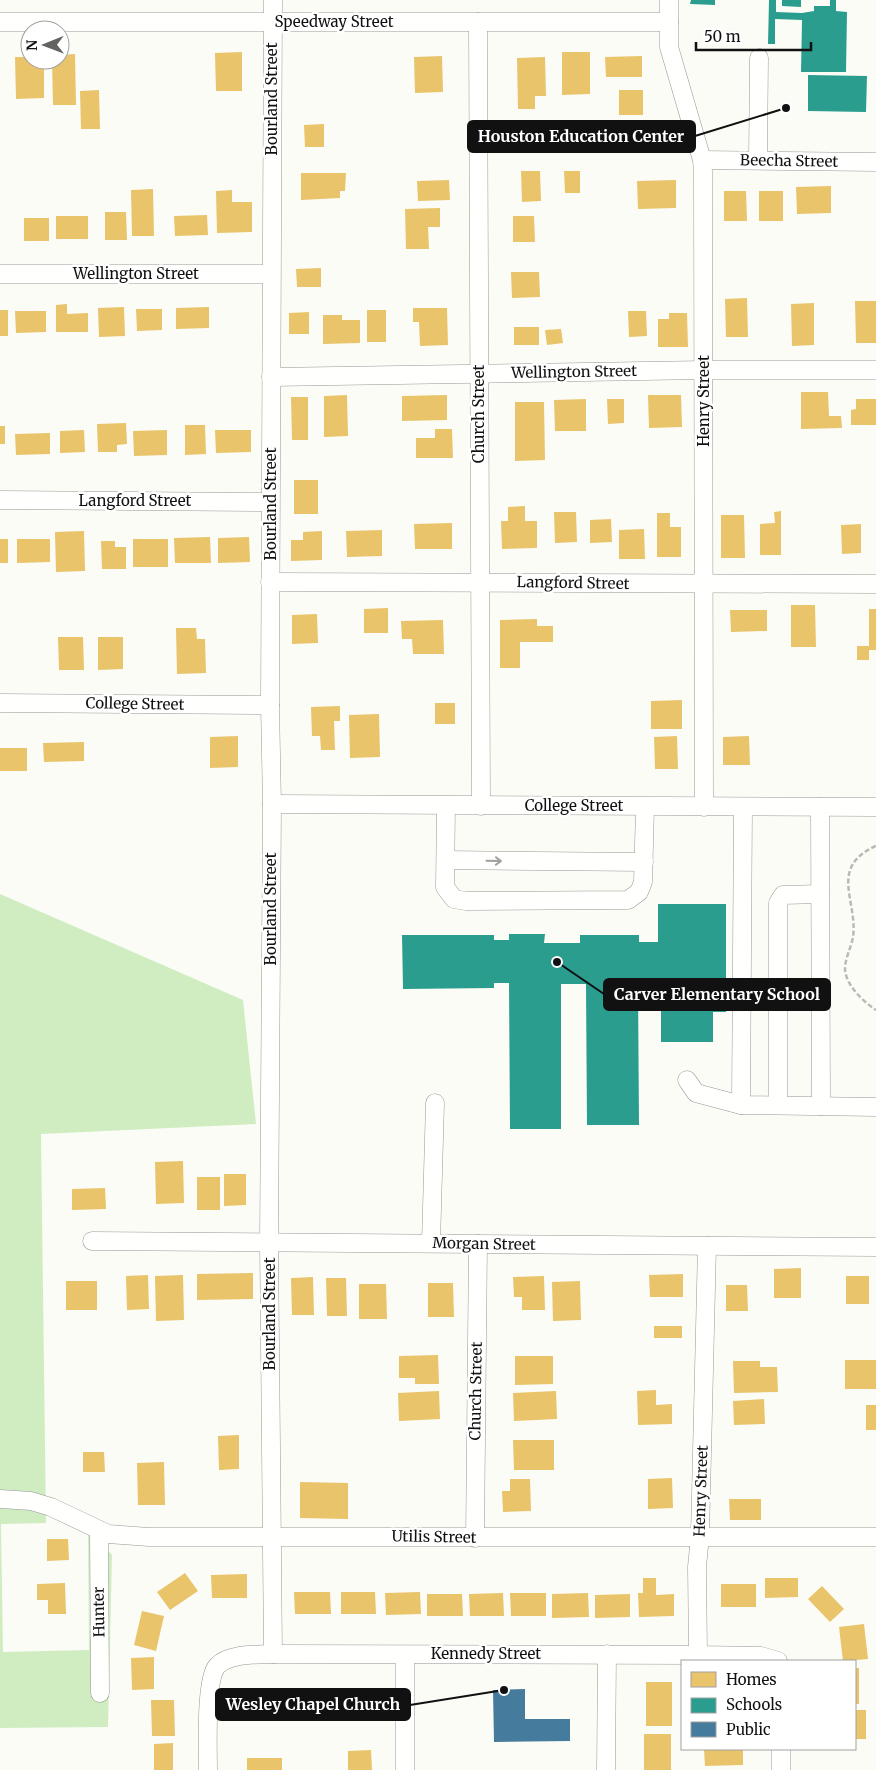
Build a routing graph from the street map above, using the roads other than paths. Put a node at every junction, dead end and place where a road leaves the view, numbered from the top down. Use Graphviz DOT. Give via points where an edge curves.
graph roads {
  1 [pos="272,0"];
  2 [pos="669,0"];
  3 [pos="0,22"];
  4 [pos="272,22"];
  5 [pos="478,22"];
  6 [pos="669,22"];
  7 [pos="758,58"];
  8 [pos="702,160"];
  9 [pos="758,160"];
  10 [pos="876,162"];
  11 [pos="0,274"];
  12 [pos="271,274"];
  13 [pos="704,370"];
  14 [pos="876,370"];
  15 [pos="479,373"];
  16 [pos="272,378"];
  17 [pos="0,500"];
  18 [pos="270,502"];
  19 [pos="270,582"];
  20 [pos="480,582"];
  21 [pos="705,583"];
  22 [pos="876,584"];
  23 [pos="0,703"];
  24 [pos="270,706"];
  25 [pos="272,804"];
  26 [pos="446,806"];
  27 [pos="481,806"];
  28 [pos="645,807"];
  29 [pos="704,807"];
  30 [pos="743,807"];
  31 [pos="820,807"];
  32 [pos="876,808"];
  33 [pos="446,860"];
  34 [pos="644,862"];
  35 [pos="820,894"];
  36 [pos="687,1080"];
  37 [pos="435,1103"];
  38 [pos="741,1105"];
  39 [pos="778,1105"];
  40 [pos="821,1106"];
  41 [pos="876,1107"];
  42 [pos="92,1241"];
  43 [pos="269,1242"];
  44 [pos="431,1243"];
  45 [pos="478,1244"];
  46 [pos="706,1246"];
  47 [pos="876,1247"];
  48 [pos="0,1499"];
  49 [pos="99,1530"];
  50 [pos="271,1535"];
  51 [pos="700,1536"];
  52 [pos="876,1537"];
  53 [pos="475,1538"];
  54 [pos="273,1654"];
  55 [pos="607,1654"];
  56 [pos="405,1655"];
  57 [pos="698,1655"];
  58 [pos="775,1660"];
  59 [pos="100,1693"];
  60 [pos="781,1750"];
  61 [pos="208,1770"];
  62 [pos="405,1770"];
  63 [pos="606,1770"];
  64 [pos="781,1770"];
  1 -- 4 [label="street, Bourland Street"];
  2 -- 6 [label="street, Henry Street"];
  3 -- 4 [label="street, Speedway Street"];
  4 -- 5 [label="street, Speedway Street"];
  4 -- 12 [label="street, Bourland Street"];
  5 -- 6 [label="street, Speedway Street"];
  5 -- 15 [label="street, Church Street"];
  6 -- 8 [label="street, Henry Street" via="673,65"];
  7 -- 9 [label="street"];
  8 -- 9 [label="street, Beecha Street"];
  8 -- 13 [label="street, Henry Street"];
  9 -- 10 [label="street, Beecha Street"];
  11 -- 12 [label="street, Wellington Street"];
  12 -- 16 [label="street, Bourland Street"];
  13 -- 14 [label="street, Wellington Street"];
  13 -- 15 [label="street, Wellington Street"];
  13 -- 21 [label="street, Henry Street"];
  15 -- 16 [label="street, Wellington Street"];
  15 -- 20 [label="street, Church Street"];
  16 -- 18 [label="street, Bourland Street"];
  17 -- 18 [label="street, Langford Street"];
  18 -- 19 [label="street, Bourland Street"];
  19 -- 20 [label="street, Langford Street"];
  19 -- 24 [label="street, Bourland Street"];
  20 -- 21 [label="street, Langford Street"];
  20 -- 27 [label="street, Church Street"];
  21 -- 22 [label="street, Langford Street"];
  21 -- 29 [label="street, Henry Street"];
  23 -- 24 [label="street, College Street"];
  24 -- 25 [label="street, Bourland Street"];
  25 -- 26 [label="street, College Street"];
  25 -- 43 [label="street, Bourland Street"];
  26 -- 27 [label="street, College Street"];
  26 -- 33 [label="street"];
  27 -- 28 [label="street, College Street"];
  28 -- 29 [label="street, College Street"];
  28 -- 34 [label="street"];
  29 -- 30 [label="street, College Street"];
  30 -- 31 [label="street, College Street"];
  30 -- 38 [label="street"];
  31 -- 32 [label="street, College Street"];
  31 -- 35 [label="street"];
  33 -- 34 [label="street, one-way"];
  33 -- 34 [label="street" via="445,887 454,899 466,901 628,900 639,892"];
  35 -- 39 [label="street" via="783,895 778,902"];
  35 -- 40 [label="street"];
  36 -- 38 [label="street" via="696,1093"];
  37 -- 44 [label="street"];
  38 -- 39 [label="street"];
  39 -- 40 [label="street"];
  40 -- 41 [label="street"];
  42 -- 43 [label="street, Morgan Street"];
  43 -- 44 [label="street, Morgan Street"];
  43 -- 50 [label="street, Bourland Street"];
  44 -- 45 [label="street, Morgan Street"];
  45 -- 46 [label="street, Morgan Street"];
  45 -- 53 [label="street, Church Street"];
  46 -- 47 [label="street, Morgan Street"];
  46 -- 51 [label="street, Henry Street"];
  48 -- 49 [label="street, Utilis Street" via="30,1501 51,1507"];
  49 -- 50 [label="street, Utilis Street" via="108,1534 150,1537"];
  49 -- 59 [label="street, Hunter"];
  50 -- 53 [label="street, Utilis Street"];
  50 -- 54 [label="street, Bourland Street"];
  51 -- 52 [label="street, Utilis Street"];
  51 -- 53 [label="street, Utilis Street"];
  51 -- 57 [label="street, Henry Street"];
  54 -- 56 [label="street, Kennedy Street"];
  54 -- 61 [label="street" via="231,1658 217,1666 213,1673"];
  55 -- 56 [label="street, Kennedy Street"];
  55 -- 57 [label="street, Kennedy Street"];
  55 -- 63 [label="street"];
  56 -- 62 [label="street"];
  57 -- 58 [label="street" via="761,1656"];
  60 -- 64 [label="street"];
}
